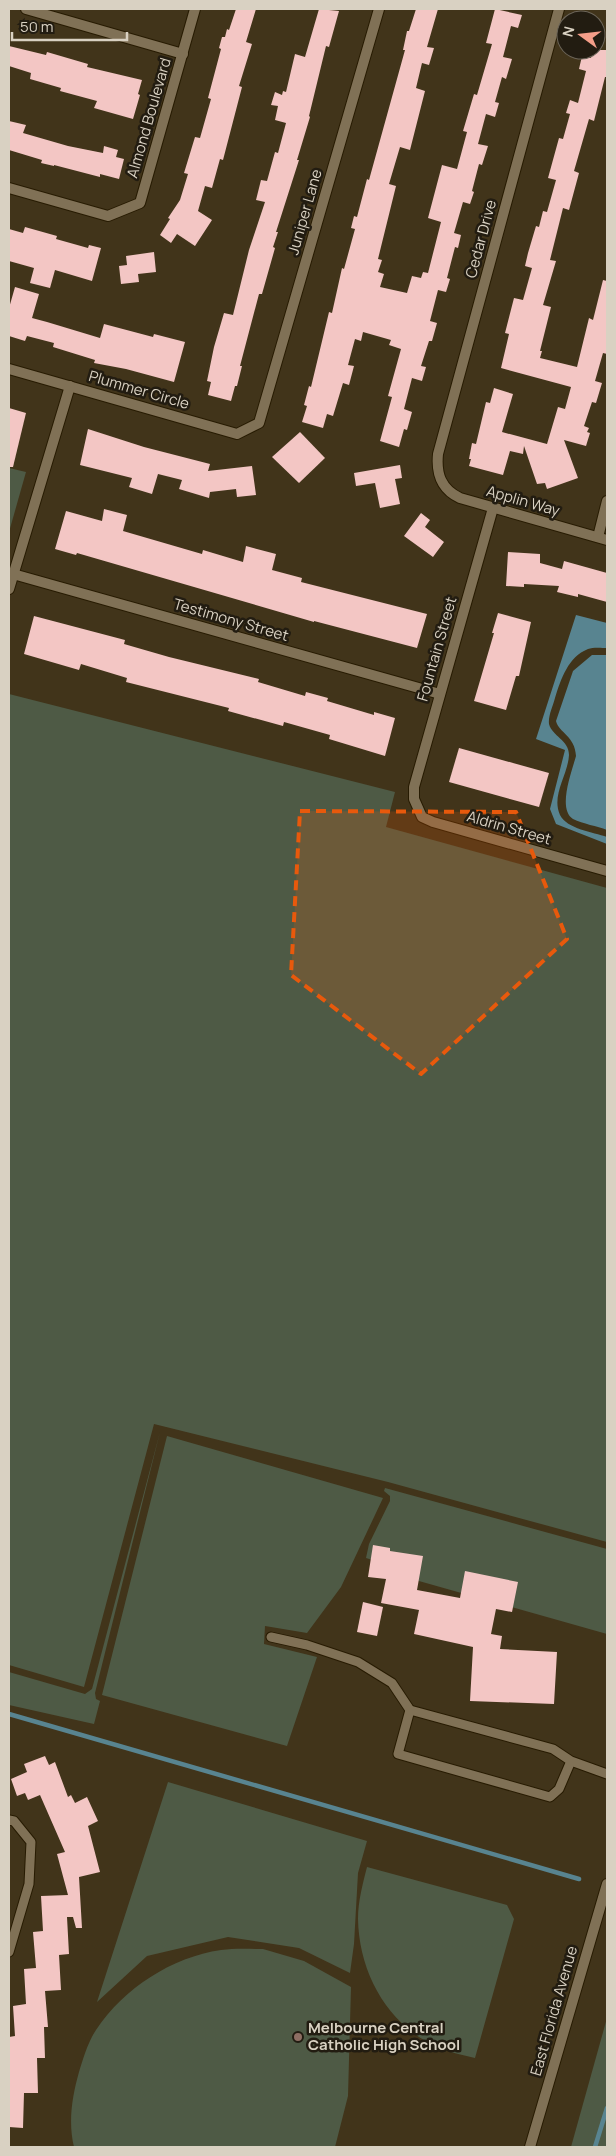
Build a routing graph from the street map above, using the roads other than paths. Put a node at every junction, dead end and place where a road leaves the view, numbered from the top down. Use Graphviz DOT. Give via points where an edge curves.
graph roads {
  1 [pos="26,9"];
  2 [pos="195,9"];
  3 [pos="379,9"];
  4 [pos="559,9"];
  5 [pos="183,54"];
  6 [pos="9,188"];
  7 [pos="9,369"];
  8 [pos="70,386"];
  9 [pos="260,423"];
  10 [pos="439,478"];
  11 [pos="607,501"];
  12 [pos="493,508"];
  13 [pos="602,539"];
  14 [pos="13,574"];
  15 [pos="9,589"];
  16 [pos="440,694"];
  17 [pos="414,799"];
  18 [pos="607,871"];
  19 [pos="270,1637"];
  20 [pos="410,1710"];
  21 [pos="572,1761"];
  22 [pos="607,1774"];
  23 [pos="9,1820"];
  24 [pos="607,1884"];
  25 [pos="9,1952"];
  26 [pos="530,2147"];
  1 -- 5 [label="street"];
  2 -- 5 [label="street, Almond Boulevard"];
  3 -- 9 [label="street, Juniper Lane"];
  4 -- 10 [label="street, Cedar Drive" via="438,452"];
  5 -- 6 [label="street, Almond Boulevard" via="140,203 108,216"];
  7 -- 8 [label="street, Plummer Circle"];
  8 -- 9 [label="street, Plummer Circle" via="237,434"];
  8 -- 14 [label="street"];
  10 -- 12 [label="street, Applin Way" via="452,495"];
  11 -- 13 [label="street"];
  12 -- 13 [label="street, Applin Way"];
  12 -- 16 [label="street, Fountain Street"];
  14 -- 15 [label="street"];
  14 -- 16 [label="street, Testimony Street"];
  16 -- 17 [label="street, Fountain Street" via="414,787"];
  17 -- 18 [label="street, Aldrin Street" via="422,816 433,822"];
  19 -- 20 [label="lane" via="358,1662 392,1683"];
  20 -- 21 [label="lane" via="553,1748"];
  20 -- 21 [label="lane" via="398,1754 550,1797 559,1789"];
  21 -- 22 [label="lane"];
  23 -- 25 [label="lane" via="14,1821 31,1842 29,1885"];
  24 -- 26 [label="street, East Florida Avenue"];
}
